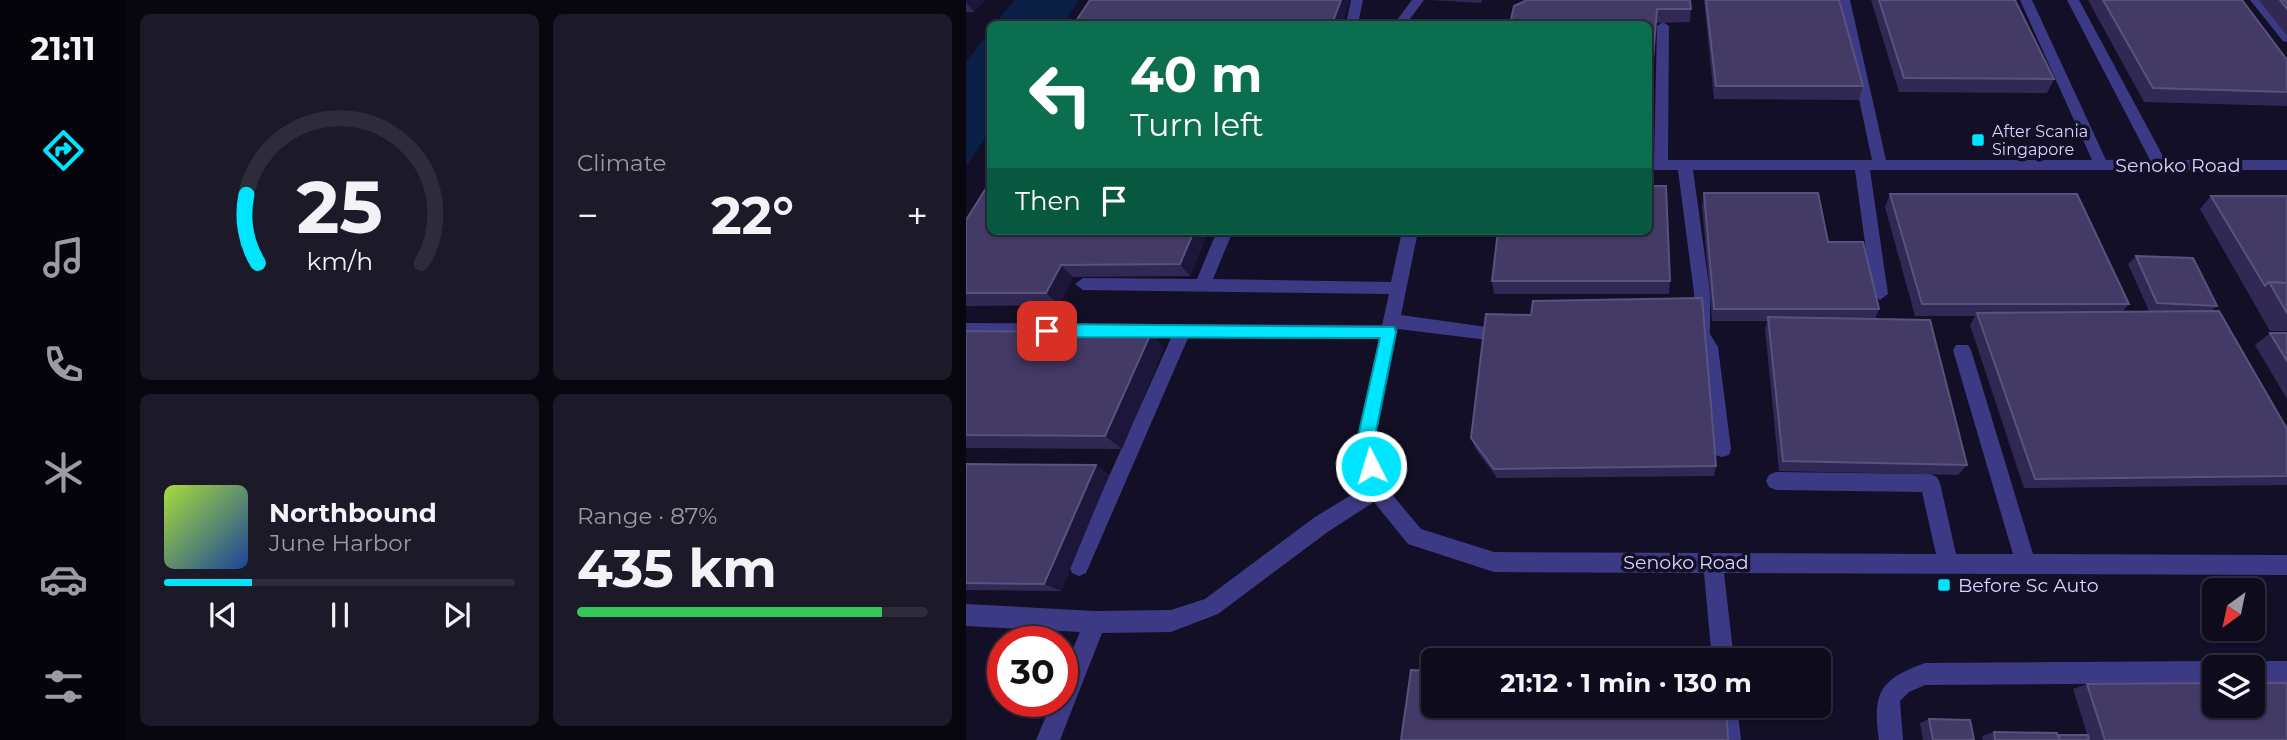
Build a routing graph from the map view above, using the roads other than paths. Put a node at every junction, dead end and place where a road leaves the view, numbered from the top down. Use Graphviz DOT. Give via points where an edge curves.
graph roads {
  1 [pos="1357,0"];
  2 [pos="1418,0"];
  3 [pos="1844,0"];
  4 [pos="2026,0"];
  5 [pos="2073,0"];
  6 [pos="2256,0"];
  7 [pos="1353,21"];
  8 [pos="1403,21"];
  9 [pos="1663,26"];
  10 [pos="2287,38"];
  11 [pos="2287,164"];
  12 [pos="1655,165"];
  13 [pos="1685,165"];
  14 [pos="1862,165"];
  15 [pos="1880,165"];
  16 [pos="2101,165"];
  17 [pos="2160,165"];
  18 [pos="1223,235"];
  19 [pos="1409,235"];
  20 [pos="1083,284"];
  21 [pos="1203,285"];
  22 [pos="1398,289"];
  23 [pos="1880,294"];
  24 [pos="1390,326"];
  25 [pos="966,330"];
  26 [pos="1183,331"];
  27 [pos="1488,333"];
  28 [pos="1962,350"];
  29 [pos="1722,449"];
  30 [pos="1776,481"];
  31 [pos="1376,490"];
  32 [pos="1713,562"];
  33 [pos="1948,563"];
  34 [pos="2026,563"];
  35 [pos="2287,565"];
  36 [pos="1079,566"];
  37 [pos="966,615"];
  38 [pos="1095,622"];
  39 [pos="1722,648"];
  40 [pos="2287,671"];
  41 [pos="2202,672"];
  42 [pos="2265,672"];
  43 [pos="1727,718"];
  44 [pos="1048,740"];
  45 [pos="1729,740"];
  46 [pos="1891,740"];
  1 -- 7 [label="street"];
  2 -- 8 [label="street"];
  3 -- 15 [label="street"];
  4 -- 16 [label="street"];
  5 -- 17 [label="street"];
  6 -- 10 [label="street"];
  9 -- 12 [label="street"];
  11 -- 17 [label="street, Senoko Road"];
  12 -- 13 [label="street, Senoko Road"];
  13 -- 14 [label="street, Senoko Road"];
  13 -- 29 [label="street" via="1702,293 1702,334 1709,347"];
  14 -- 15 [label="street, Senoko Road"];
  14 -- 23 [label="street"];
  15 -- 16 [label="street, Senoko Road"];
  16 -- 17 [label="street, Senoko Road"];
  18 -- 21 [label="street"];
  19 -- 22 [label="street, Senoko Road"];
  20 -- 21 [label="street"];
  21 -- 22 [label="street"];
  22 -- 24 [label="street, Senoko Road"];
  24 -- 26 [label="street"];
  24 -- 27 [label="street"];
  24 -- 31 [label="street, Senoko Road" via="1366,441"];
  25 -- 26 [label="street"];
  26 -- 36 [label="street"];
  28 -- 34 [label="street"];
  30 -- 33 [label="street" via="1930,483"];
  31 -- 32 [label="street, Senoko Road" via="1415,537 1494,562"];
  31 -- 38 [label="street" via="1322,524 1211,607 1171,621"];
  32 -- 33 [label="street, Senoko Road"];
  32 -- 39 [label="street"];
  33 -- 34 [label="street, Senoko Road"];
  34 -- 35 [label="street, Senoko Road"];
  37 -- 38 [label="street"];
  38 -- 44 [label="street"];
  40 -- 42 [label="street"];
  41 -- 46 [label="street" via="1924,674 1904,680 1891,692 1885,707"];
  43 -- 45 [label="street"];
}
